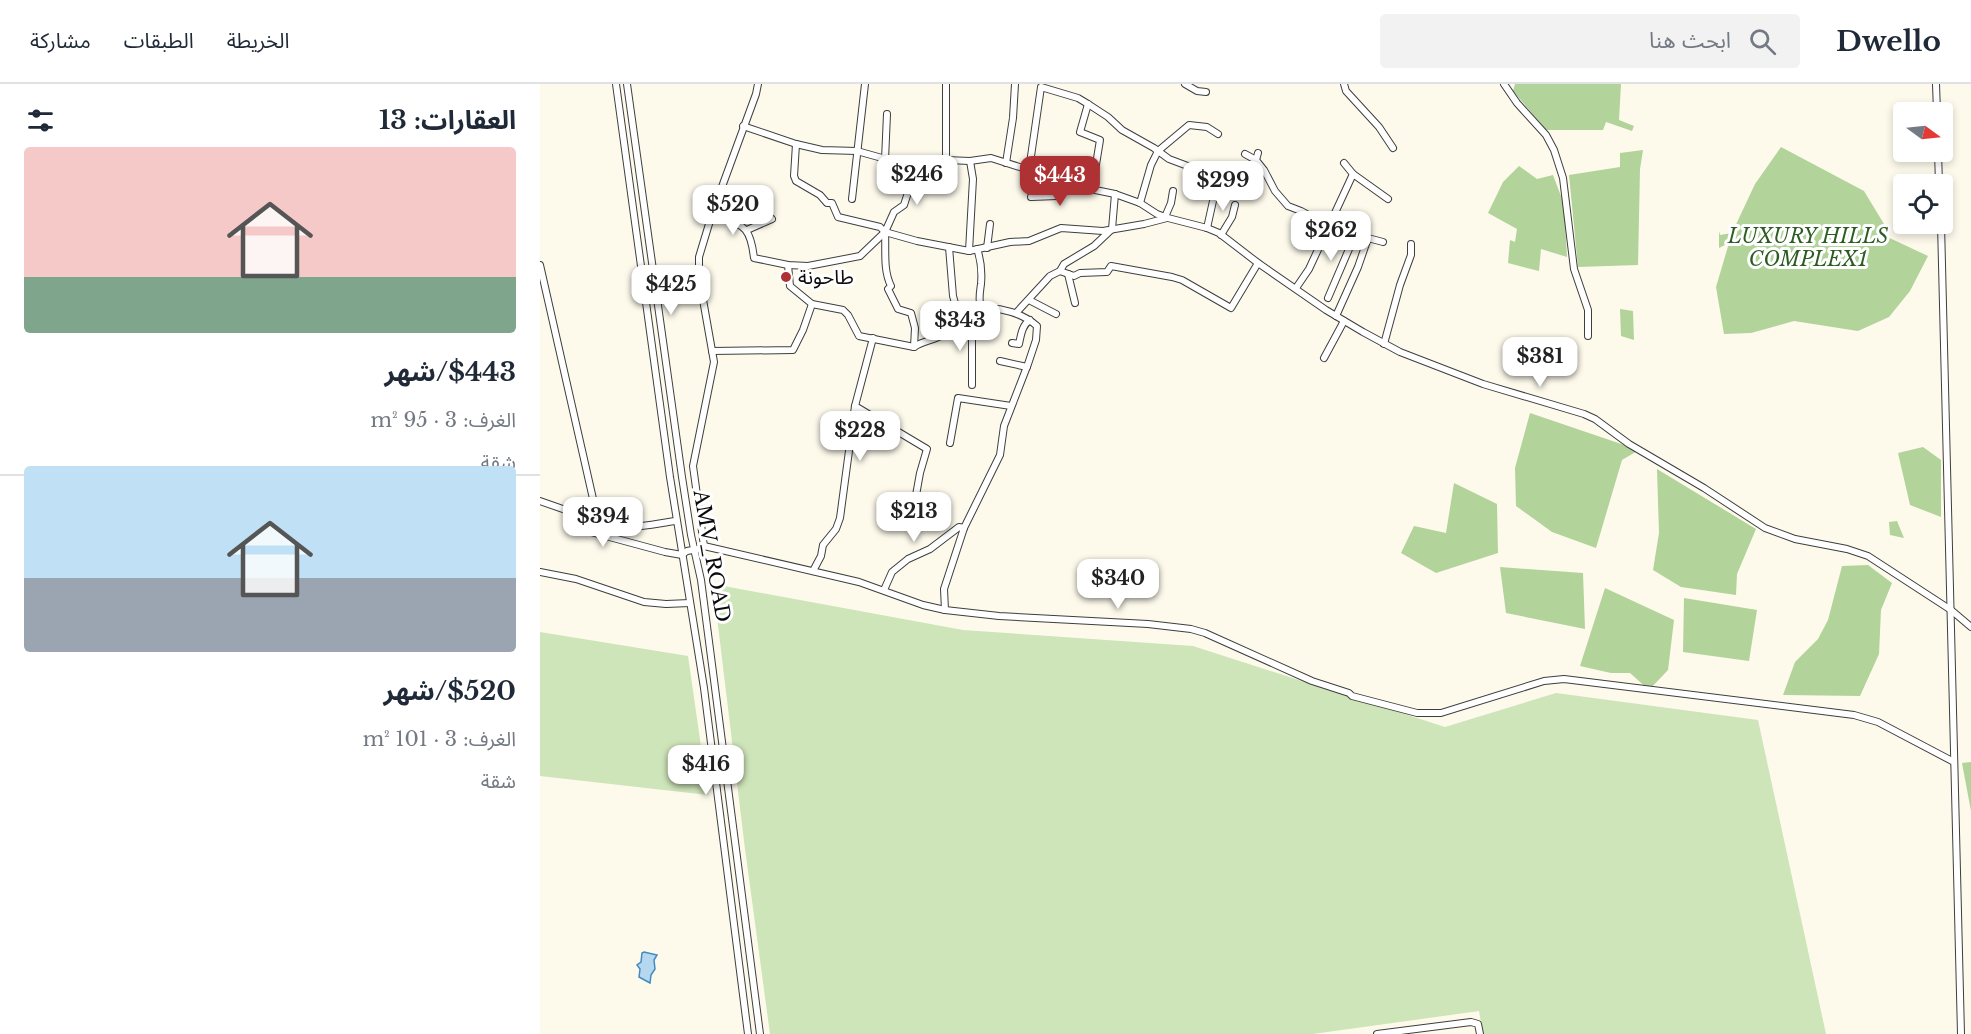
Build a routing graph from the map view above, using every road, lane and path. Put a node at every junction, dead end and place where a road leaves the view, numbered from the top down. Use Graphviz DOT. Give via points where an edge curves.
graph roads {
  1 [pos="616,84"];
  2 [pos="627,84"];
  3 [pos="758,84"];
  4 [pos="865,84"];
  5 [pos="946,84"];
  6 [pos="1016,84"];
  7 [pos="1185,84"];
  8 [pos="1344,84"];
  9 [pos="1504,84"];
  10 [pos="1936,84"];
  11 [pos="1040,86"];
  12 [pos="1206,92"];
  13 [pos="1937,102"];
  14 [pos="1088,104"];
  15 [pos="887,114"];
  16 [pos="743,126"];
  17 [pos="1218,134"];
  18 [pos="796,144"];
  19 [pos="1393,148"];
  20 [pos="857,151"];
  21 [pos="1158,151"];
  22 [pos="1245,154"];
  23 [pos="885,160"];
  24 [pos="945,160"];
  25 [pos="970,161"];
  26 [pos="1006,163"];
  27 [pos="1344,163"];
  28 [pos="914,167"];
  29 [pos="1029,170"];
  30 [pos="1201,171"];
  31 [pos="1353,174"];
  32 [pos="1056,182"];
  33 [pos="1092,189"];
  34 [pos="1173,191"];
  35 [pos="1215,192"];
  36 [pos="1115,194"];
  37 [pos="1031,197"];
  38 [pos="852,198"];
  39 [pos="1388,199"];
  40 [pos="1140,203"];
  41 [pos="1235,205"];
  42 [pos="712,214"];
  43 [pos="1166,217"];
  44 [pos="772,219"];
  45 [pos="990,224"];
  46 [pos="1327,227"];
  47 [pos="1208,228"];
  48 [pos="1112,229"];
  49 [pos="747,230"];
  50 [pos="885,232"];
  51 [pos="1941,234"];
  52 [pos="1355,235"];
  53 [pos="1221,236"];
  54 [pos="1368,238"];
  55 [pos="1383,242"];
  56 [pos="1411,244"];
  57 [pos="949,248"];
  58 [pos="987,248"];
  59 [pos="977,249"];
  60 [pos="969,251"];
  61 [pos="1258,263"];
  62 [pos="540,265"];
  63 [pos="788,265"];
  64 [pos="1060,271"];
  65 [pos="1068,274"];
  66 [pos="1296,288"];
  67 [pos="1328,298"];
  68 [pos="1029,300"];
  69 [pos="1075,303"];
  70 [pos="812,304"];
  71 [pos="981,309"];
  72 [pos="1016,313"];
  73 [pos="1056,314"];
  74 [pos="1336,316"];
  75 [pos="972,319"];
  76 [pos="1030,320"];
  77 [pos="1344,321"];
  78 [pos="961,324"];
  79 [pos="1588,336"];
  80 [pos="873,338"];
  81 [pos="1012,343"];
  82 [pos="1384,344"];
  83 [pos="914,347"];
  84 [pos="712,351"];
  85 [pos="1324,358"];
  86 [pos="1000,361"];
  87 [pos="1027,367"];
  88 [pos="972,385"];
  89 [pos="855,406"];
  90 [pos="1011,406"];
  91 [pos="950,443"];
  92 [pos="540,501"];
  93 [pos="913,512"];
  94 [pos="676,521"];
  95 [pos="964,528"];
  96 [pos="704,546"];
  97 [pos="695,551"];
  98 [pos="682,555"];
  99 [pos="813,571"];
  100 [pos="540,572"];
  101 [pos="702,587"];
  102 [pos="688,588"];
  103 [pos="885,590"];
  104 [pos="690,603"];
  105 [pos="945,610"];
  106 [pos="1951,610"];
  107 [pos="1971,627"];
  108 [pos="715,687"];
  109 [pos="704,688"];
  110 [pos="717,704"];
  111 [pos="706,706"];
  112 [pos="1954,762"];
  113 [pos="748,1034"];
  114 [pos="760,1034"];
  115 [pos="1377,1034"];
  116 [pos="1480,1034"];
  117 [pos="1961,1034"];
  1 -- 94 [label="street"];
  2 -- 97 [label="street, AMV_ROAD"];
  3 -- 16 [label="street"];
  4 -- 20 [label="street"];
  5 -- 24 [label="street"];
  6 -- 26 [label="street"];
  7 -- 12 [label="street"];
  8 -- 19 [label="street" via="1346,92"];
  9 -- 79 [label="street" via="1554,150 1563,178 1575,269 1588,310"];
  10 -- 13 [label="street"];
  11 -- 14 [label="street"];
  11 -- 29 [label="street"];
  14 -- 21 [label="street"];
  14 -- 33 [label="street" via="1080,132 1100,140"];
  15 -- 23 [label="street"];
  16 -- 18 [label="street"];
  16 -- 42 [label="street"];
  17 -- 21 [label="street" via="1207,127 1190,125"];
  18 -- 20 [label="street"];
  18 -- 50 [label="street" via="796,181 832,203 838,217 880,227"];
  20 -- 23 [label="street"];
  20 -- 38 [label="street"];
  21 -- 30 [label="street"];
  21 -- 40 [label="street"];
  22 -- 46 [label="street" via="1256,157 1288,206"];
  23 -- 28 [label="street"];
  24 -- 25 [label="street"];
  24 -- 28 [label="street"];
  25 -- 26 [label="street" via="991,158"];
  25 -- 60 [label="street" via="973,179"];
  26 -- 29 [label="street"];
  27 -- 31 [label="street"];
  28 -- 50 [label="street" via="908,199 894,212"];
  29 -- 32 [label="street"];
  31 -- 39 [label="street"];
  31 -- 46 [label="street"];
  32 -- 33 [label="street"];
  32 -- 37 [label="street" via="1057,196"];
  33 -- 36 [label="street"];
  34 -- 43 [label="street"];
  35 -- 47 [label="street"];
  36 -- 40 [label="street"];
  36 -- 48 [label="street"];
  40 -- 43 [label="street"];
  41 -- 53 [label="street"];
  42 -- 49 [label="street"];
  42 -- 84 [label="street" via="699,269"];
  43 -- 47 [label="street"];
  43 -- 48 [label="street"];
  44 -- 49 [label="street"];
  45 -- 58 [label="street"];
  46 -- 52 [label="street"];
  46 -- 66 [label="street"];
  47 -- 53 [label="street"];
  48 -- 58 [label="street" via="1060,228 1029,241"];
  48 -- 64 [label="street"];
  49 -- 63 [label="street" via="754,258"];
  50 -- 57 [label="street"];
  50 -- 63 [label="street" via="860,256 808,266"];
  50 -- 83 [label="street" via="889,294 898,309 911,313"];
  51 -- 106 [label="street"];
  52 -- 54 [label="street"];
  52 -- 67 [label="street"];
  53 -- 61 [label="street"];
  54 -- 55 [label="street"];
  54 -- 74 [label="street"];
  56 -- 82 [label="street"];
  57 -- 60 [label="street"];
  57 -- 78 [label="street" via="953,296"];
  58 -- 59 [label="street"];
  59 -- 60 [label="street"];
  59 -- 71 [label="street"];
  61 -- 65 [label="street" via="1231,308 1172,277 1111,267 1107,272"];
  61 -- 66 [label="street"];
  62 -- 94 [label="street" via="596,512 609,522 627,527"];
  63 -- 70 [label="street" via="790,286"];
  64 -- 65 [label="street"];
  64 -- 68 [label="street" via="1050,276"];
  65 -- 69 [label="street"];
  66 -- 74 [label="street"];
  68 -- 72 [label="street"];
  68 -- 73 [label="street"];
  70 -- 80 [label="street" via="843,310 859,336"];
  70 -- 84 [label="street" via="793,350"];
  71 -- 72 [label="street"];
  71 -- 75 [label="street"];
  72 -- 76 [label="street"];
  74 -- 77 [label="street"];
  75 -- 78 [label="street"];
  75 -- 88 [label="street"];
  76 -- 81 [label="street" via="1019,344"];
  76 -- 87 [label="street" via="1037,326"];
  77 -- 82 [label="street"];
  77 -- 85 [label="street"];
  78 -- 83 [label="street"];
  80 -- 83 [label="street"];
  80 -- 89 [label="street"];
  82 -- 106 [label="street" via="1483,384 1595,419 1765,528 1868,556"];
  84 -- 96 [label="street" via="713,370 693,466"];
  86 -- 87 [label="street"];
  87 -- 90 [label="street"];
  89 -- 93 [label="street" via="927,449"];
  89 -- 99 [label="street" via="840,518"];
  90 -- 91 [label="street" via="958,398"];
  90 -- 95 [label="street" via="1000,455"];
  92 -- 98 [label="street" via="577,514 591,532"];
  94 -- 98 [label="street"];
  95 -- 103 [label="street" via="959,527 930,549 908,559 892,572"];
  95 -- 105 [label="street" via="944,589"];
  96 -- 97 [label="street"];
  96 -- 99 [label="street"];
  97 -- 98 [label="street"];
  97 -- 101 [label="street, AMV_ROAD"];
  98 -- 102 [label="street"];
  99 -- 103 [label="street"];
  100 -- 104 [label="street" via="651,603"];
  101 -- 102 [label="street" via="697,591"];
  101 -- 108 [label="street, AMV_ROAD"];
  102 -- 104 [label="street"];
  103 -- 105 [label="street"];
  104 -- 109 [label="street"];
  105 -- 112 [label="street" via="1191,629 1352,696 1423,714 1441,713 1544,681 1564,679 1854,715 1878,722"];
  106 -- 107 [label="street"];
  106 -- 112 [label="street"];
  108 -- 109 [label="street"];
  108 -- 110 [label="street, AMV_ROAD"];
  109 -- 111 [label="street"];
  110 -- 111 [label="street"];
  110 -- 114 [label="street, AMV_ROAD"];
  111 -- 113 [label="street"];
  112 -- 117 [label="street"];
  115 -- 116 [label="street" via="1471,1022 1478,1024"];
}
